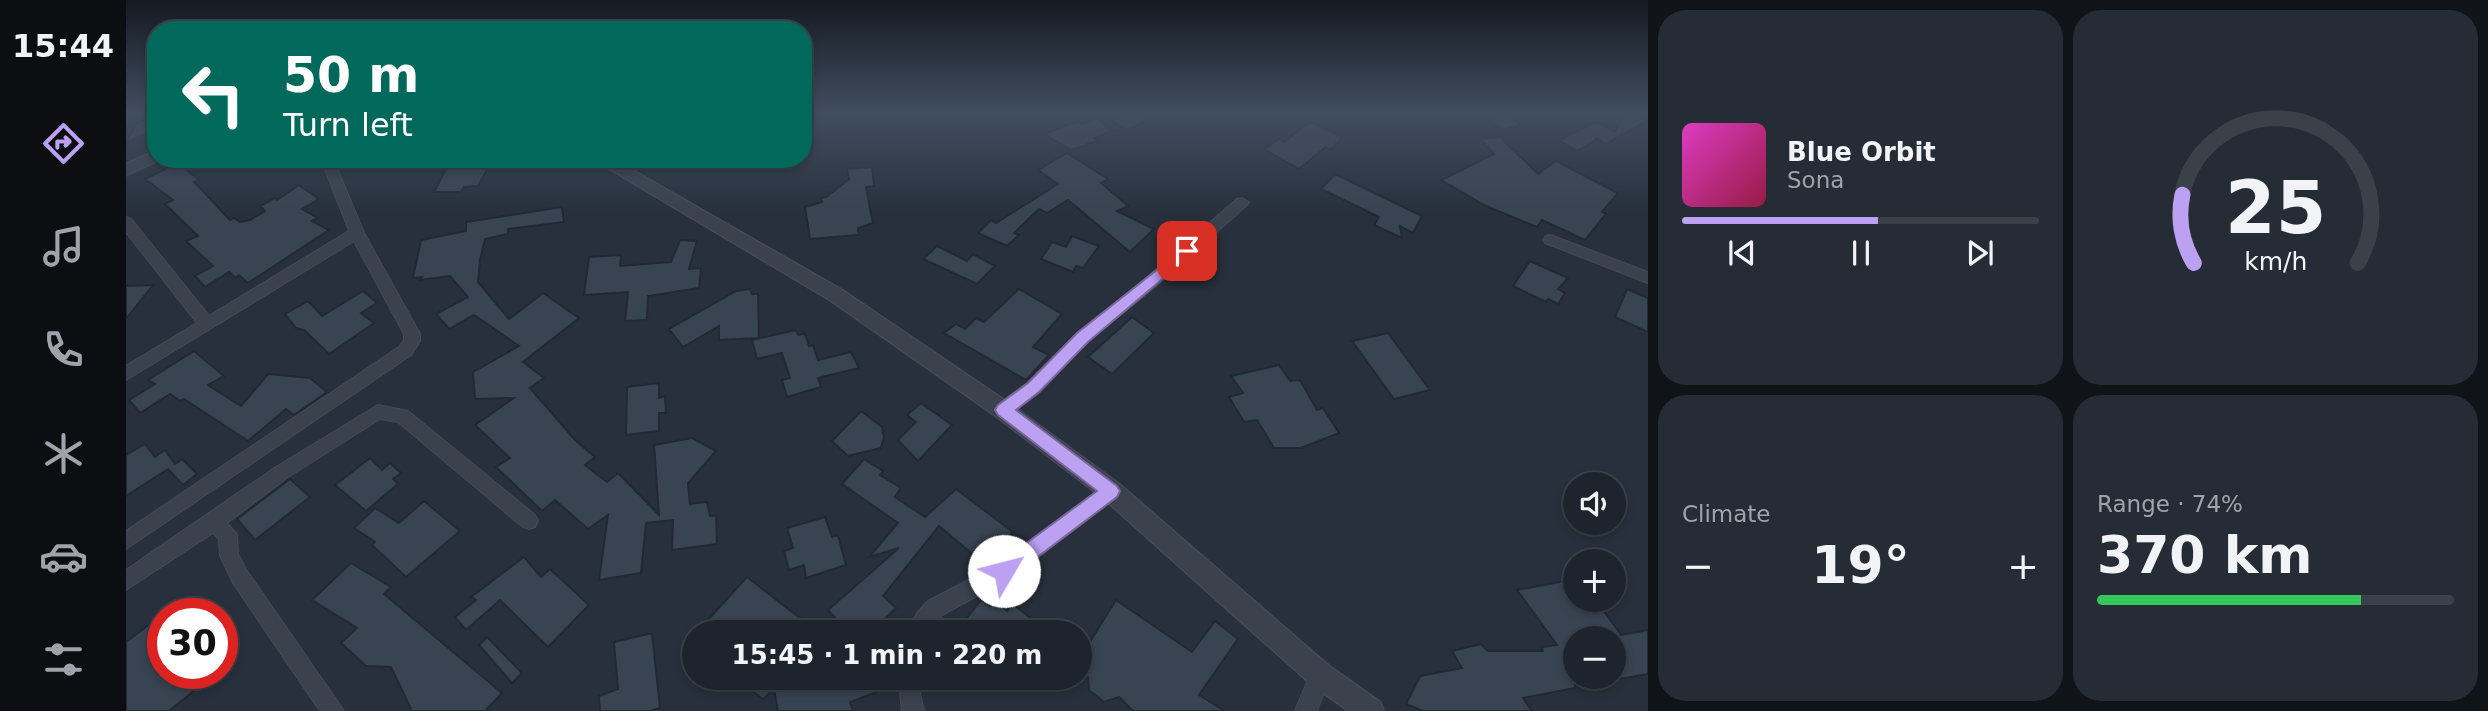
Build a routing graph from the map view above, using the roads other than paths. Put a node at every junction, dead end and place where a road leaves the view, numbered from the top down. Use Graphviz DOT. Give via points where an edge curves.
graph roads {
  1 [pos="147,160"];
  2 [pos="331,168"];
  3 [pos="617,168"];
  4 [pos="126,170"];
  5 [pos="1242,202"];
  6 [pos="126,222"];
  7 [pos="357,233"];
  8 [pos="1550,240"];
  9 [pos="1648,278"];
  10 [pos="206,323"];
  11 [pos="126,374"];
  12 [pos="1003,410"];
  13 [pos="1111,491"];
  14 [pos="529,521"];
  15 [pos="214,522"];
  16 [pos="126,541"];
  17 [pos="126,581"];
  18 [pos="924,620"];
  19 [pos="1320,675"];
  20 [pos="910,690"];
  21 [pos="333,711"];
  22 [pos="913,711"];
  23 [pos="1306,711"];
  24 [pos="1371,711"];
  1 -- 4 [label="street"];
  2 -- 7 [label="street"];
  3 -- 12 [label="street" via="836,295"];
  5 -- 12 [label="street"];
  6 -- 10 [label="street"];
  7 -- 10 [label="street"];
  7 -- 16 [label="street" via="412,334 405,351"];
  8 -- 9 [label="street"];
  10 -- 11 [label="street"];
  12 -- 13 [label="street"];
  13 -- 18 [label="street" via="1004,571 935,608"];
  13 -- 19 [label="street"];
  14 -- 15 [label="street" via="402,416 378,412 282,472"];
  15 -- 17 [label="street"];
  15 -- 21 [label="street" via="228,535 229,555 240,577"];
  19 -- 23 [label="street"];
  19 -- 24 [label="street"];
  20 -- 22 [label="street"];
}
